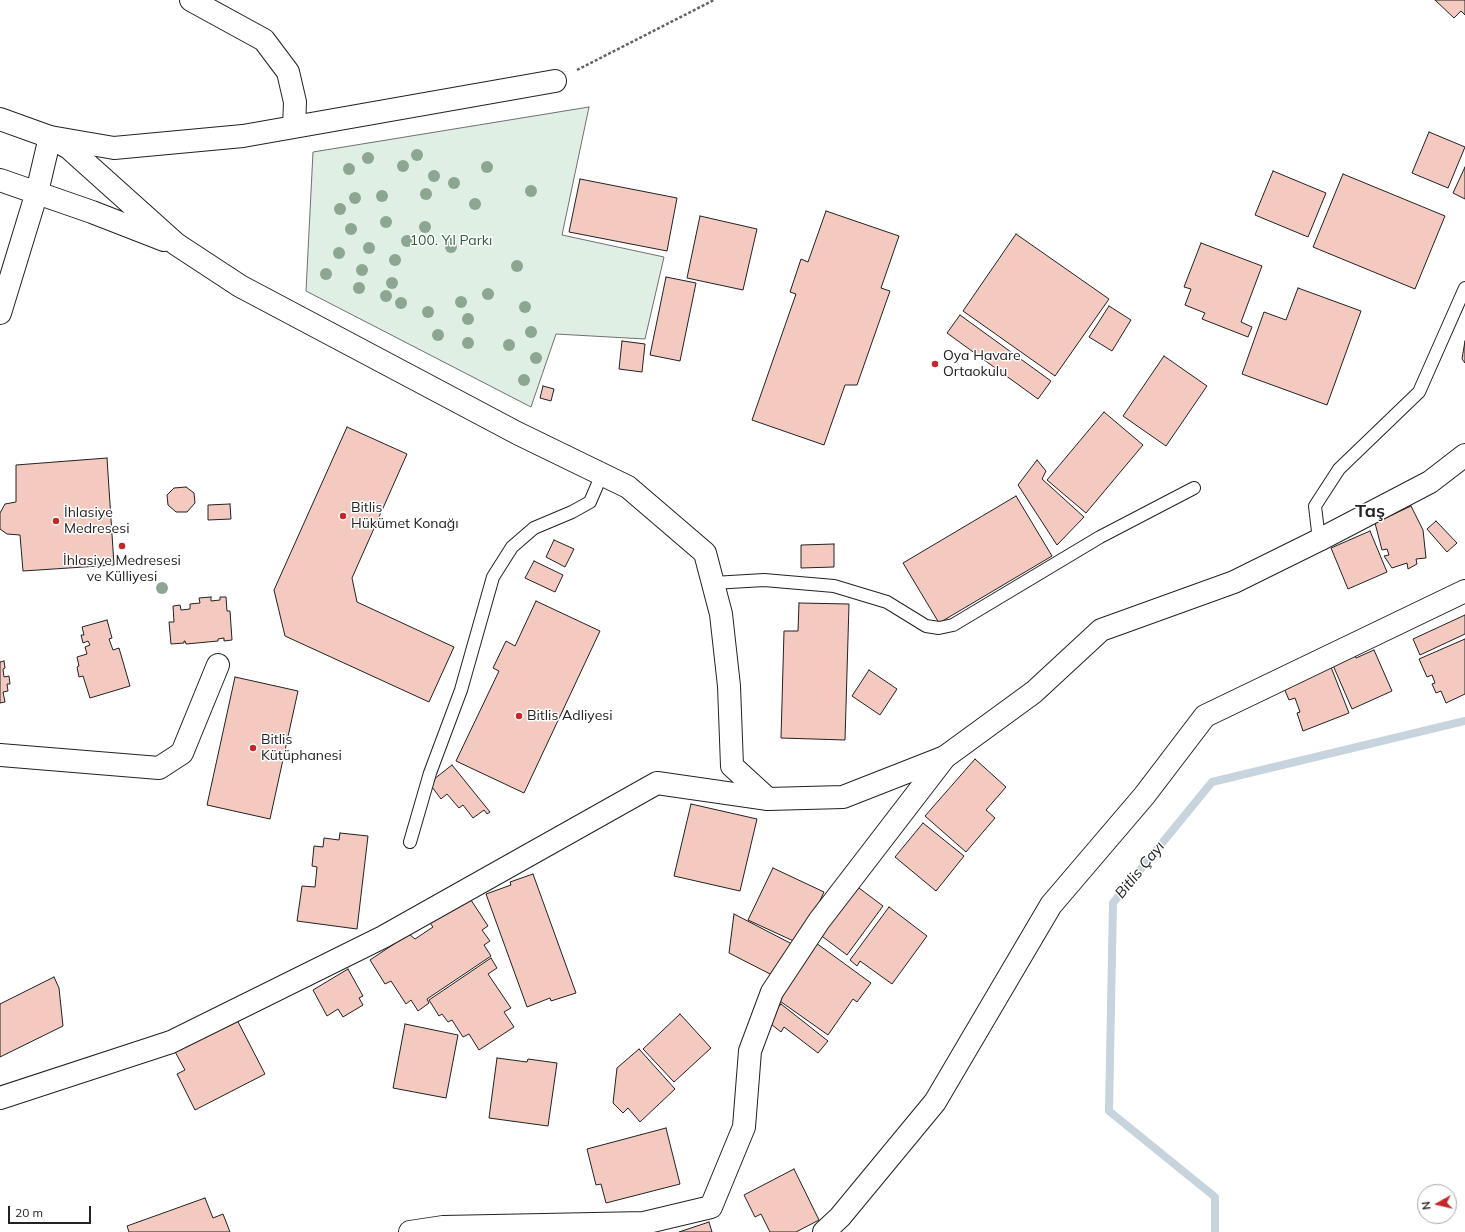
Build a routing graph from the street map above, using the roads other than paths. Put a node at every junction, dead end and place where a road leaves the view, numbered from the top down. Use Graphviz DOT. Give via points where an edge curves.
graph roads {
  1 [pos="192,0"];
  2 [pos="555,81"];
  3 [pos="0,119"];
  4 [pos="294,127"];
  5 [pos="50,137"];
  6 [pos="0,180"];
  7 [pos="37,192"];
  8 [pos="176,244"];
  9 [pos="1465,288"];
  10 [pos="0,313"];
  11 [pos="1465,455"];
  12 [pos="602,474"];
  13 [pos="1194,488"];
  14 [pos="1319,540"];
  15 [pos="713,583"];
  16 [pos="1465,591"];
  17 [pos="218,665"];
  18 [pos="0,755"];
  19 [pos="945,757"];
  20 [pos="768,799"];
  21 [pos="410,842"];
  22 [pos="0,1098"];
  23 [pos="410,1232"];
  24 [pos="824,1232"];
  1 -- 4 [label="street" via="264,40 288,72 295,102"];
  2 -- 4 [label="street"];
  3 -- 5 [label="street"];
  4 -- 5 [label="street" via="243,136 114,148"];
  5 -- 7 [label="street"];
  5 -- 8 [label="street" via="69,148"];
  6 -- 7 [label="street"];
  7 -- 8 [label="street"];
  7 -- 10 [label="street"];
  8 -- 12 [label="street" via="240,286 517,433"];
  9 -- 14 [label="lane" via="1419,392 1339,469 1315,506"];
  11 -- 14 [label="street" via="1430,482"];
  12 -- 15 [label="street" via="628,487 705,553"];
  12 -- 21 [label="lane" via="590,502 534,528 512,547 493,577 461,690 430,773"];
  13 -- 15 [label="lane" via="1100,537 953,625 939,628 926,626 887,602 834,586 764,580"];
  14 -- 19 [label="street" via="1234,582 1101,630 1034,692"];
  15 -- 20 [label="street" via="721,614 729,686 732,766"];
  16 -- 24 [label="street" via="1205,716 1144,796 1051,905 935,1102 840,1217"];
  17 -- 18 [label="street" via="182,753 158,768"];
  19 -- 20 [label="street" via="843,797"];
  19 -- 23 [label="street" via="819,921 772,992 750,1051 744,1127 712,1207 644,1223 443,1226"];
  20 -- 22 [label="street" via="657,783 383,937 170,1042"];
}
